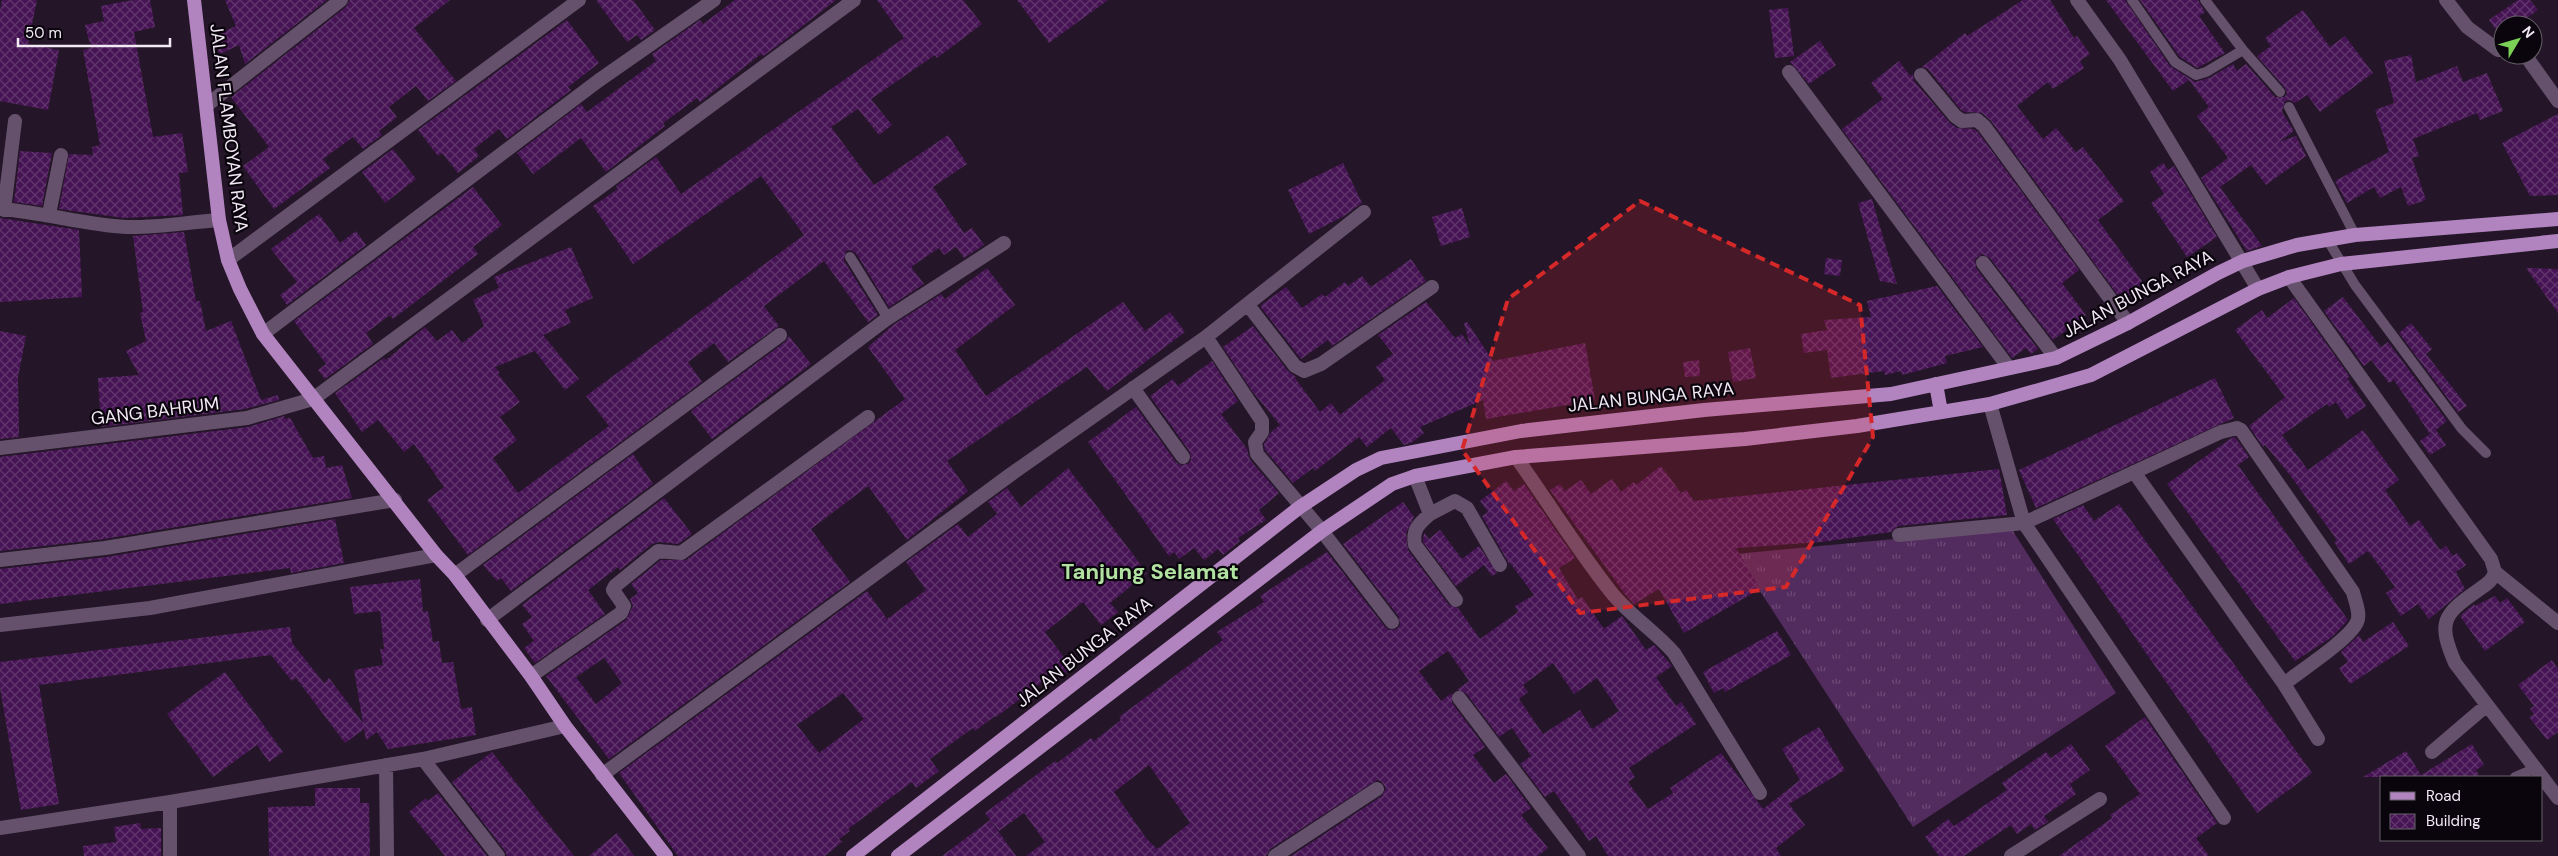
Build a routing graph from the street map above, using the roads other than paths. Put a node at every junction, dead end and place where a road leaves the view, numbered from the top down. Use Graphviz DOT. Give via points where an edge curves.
graph roads {
  1 [pos="194,0"];
  2 [pos="341,0"];
  3 [pos="579,0"];
  4 [pos="714,0"];
  5 [pos="854,0"];
  6 [pos="2077,0"];
  7 [pos="2132,0"];
  8 [pos="2205,0"];
  9 [pos="2446,0"];
  10 [pos="2493,46"];
  11 [pos="2243,50"];
  12 [pos="2532,65"];
  13 [pos="1788,72"];
  14 [pos="1921,75"];
  15 [pos="2280,92"];
  16 [pos="2558,101"];
  17 [pos="207,105"];
  18 [pos="2289,107"];
  19 [pos="15,121"];
  20 [pos="61,155"];
  21 [pos="2,210"];
  22 [pos="1364,212"];
  23 [pos="49,214"];
  24 [pos="2558,219"];
  25 [pos="219,220"];
  26 [pos="2356,235"];
  27 [pos="2327,239"];
  28 [pos="2558,241"];
  29 [pos="1004,243"];
  30 [pos="850,257"];
  31 [pos="228,260"];
  32 [pos="2243,261"];
  33 [pos="1983,263"];
  34 [pos="2341,264"];
  35 [pos="2289,277"];
  36 [pos="1432,287"];
  37 [pos="2258,289"];
  38 [pos="1248,305"];
  39 [pos="888,318"];
  40 [pos="2128,323"];
  41 [pos="263,334"];
  42 [pos="780,335"];
  43 [pos="1206,337"];
  44 [pos="2056,358"];
  45 [pos="2009,368"];
  46 [pos="1936,384"];
  47 [pos="1133,388"];
  48 [pos="313,399"];
  49 [pos="1990,404"];
  50 [pos="1941,412"];
  51 [pos="868,417"];
  52 [pos="0,448"];
  53 [pos="2486,453"];
  54 [pos="1183,457"];
  55 [pos="1516,457"];
  56 [pos="2134,472"];
  57 [pos="1415,476"];
  58 [pos="395,500"];
  59 [pos="1300,507"];
  60 [pos="1430,514"];
  61 [pos="2024,523"];
  62 [pos="1322,531"];
  63 [pos="1899,535"];
  64 [pos="436,556"];
  65 [pos="0,560"];
  66 [pos="1500,565"];
  67 [pos="2495,572"];
  68 [pos="455,575"];
  69 [pos="1456,600"];
  70 [pos="487,620"];
  71 [pos="1392,622"];
  72 [pos="2558,623"];
  73 [pos="0,625"];
  74 [pos="531,676"];
  75 [pos="2284,684"];
  76 [pos="1459,698"];
  77 [pos="2487,705"];
  78 [pos="565,726"];
  79 [pos="2318,739"];
  80 [pos="2432,752"];
  81 [pos="423,759"];
  82 [pos="386,766"];
  83 [pos="2536,768"];
  84 [pos="602,775"];
  85 [pos="2517,776"];
  86 [pos="2542,776"];
  87 [pos="2543,778"];
  88 [pos="1377,789"];
  89 [pos="1760,793"];
  90 [pos="2558,798"];
  91 [pos="2100,799"];
  92 [pos="170,802"];
  93 [pos="2224,818"];
  94 [pos="0,828"];
  95 [pos="170,856"];
  96 [pos="387,856"];
  97 [pos="498,856"];
  98 [pos="666,856"];
  99 [pos="853,856"];
  100 [pos="898,856"];
  101 [pos="1275,856"];
  102 [pos="1579,856"];
  103 [pos="2011,856"];
  1 -- 17 [label="main road, JALAN FLAMBOYAN RAYA"];
  2 -- 17 [label="street"];
  3 -- 31 [label="street"];
  4 -- 41 [label="street" via="598,81"];
  5 -- 48 [label="street"];
  6 -- 32 [label="street" via="2120,60"];
  7 -- 11 [label="lane" via="2175,62 2196,74 2206,72"];
  8 -- 11 [label="lane"];
  9 -- 10 [label="street" via="2467,26"];
  11 -- 15 [label="lane"];
  12 -- 16 [label="street"];
  13 -- 45 [label="street"];
  14 -- 40 [label="street" via="1955,116 1962,121 1977,120 1984,126"];
  17 -- 25 [label="main road, JALAN FLAMBOYAN RAYA"];
  18 -- 26 [label="lane"];
  19 -- 21 [label="street"];
  20 -- 23 [label="street"];
  21 -- 23 [label="street"];
  22 -- 38 [label="street"];
  23 -- 25 [label="street" via="83,223 128,227"];
  24 -- 26 [label="main road, JALAN BUNGA RAYA"];
  25 -- 31 [label="main road, JALAN FLAMBOYAN RAYA"];
  26 -- 27 [label="main road, JALAN BUNGA RAYA"];
  27 -- 32 [label="main road, JALAN BUNGA RAYA" via="2297,244"];
  27 -- 34 [label="lane"];
  28 -- 34 [label="main road"];
  29 -- 39 [label="street"];
  30 -- 39 [label="lane"];
  31 -- 41 [label="main road, JALAN FLAMBOYAN RAYA"];
  32 -- 37 [label="street"];
  32 -- 40 [label="main road, JALAN BUNGA RAYA"];
  33 -- 44 [label="street"];
  34 -- 35 [label="main road"];
  34 -- 53 [label="lane" via="2462,429"];
  35 -- 37 [label="main road"];
  35 -- 67 [label="street" via="2491,559"];
  36 -- 38 [label="street" via="1321,364 1304,371 1295,366"];
  37 -- 49 [label="main road" via="2091,375"];
  38 -- 43 [label="street"];
  39 -- 70 [label="street"];
  40 -- 44 [label="main road, JALAN BUNGA RAYA"];
  41 -- 48 [label="main road, JALAN FLAMBOYAN RAYA"];
  42 -- 68 [label="street"];
  43 -- 47 [label="street"];
  43 -- 59 [label="street" via="1262,421 1262,432 1255,442 1257,454"];
  44 -- 45 [label="main road, JALAN BUNGA RAYA"];
  45 -- 46 [label="main road, JALAN BUNGA RAYA"];
  46 -- 50 [label="main road"];
  46 -- 59 [label="main road, JALAN BUNGA RAYA" via="1891,394 1704,410 1522,431 1381,458 1356,470"];
  47 -- 54 [label="street"];
  47 -- 84 [label="street"];
  48 -- 52 [label="street, GANG BAHRUM" via="247,418"];
  48 -- 58 [label="main road, JALAN FLAMBOYAN RAYA"];
  49 -- 50 [label="main road"];
  49 -- 61 [label="street"];
  50 -- 55 [label="main road" via="1744,439"];
  51 -- 74 [label="street" via="681,553 658,551 615,586 613,590 624,606 621,613"];
  55 -- 57 [label="main road"];
  55 -- 89 [label="street" via="1611,593 1660,636 1674,653"];
  56 -- 61 [label="street"];
  56 -- 75 [label="street"];
  56 -- 75 [label="street" via="2230,428 2241,430 2353,592 2358,613 2358,622 2348,634"];
  57 -- 60 [label="street"];
  57 -- 62 [label="main road" via="1392,484"];
  58 -- 64 [label="main road, JALAN FLAMBOYAN RAYA"];
  58 -- 65 [label="street" via="104,548"];
  59 -- 62 [label="street"];
  59 -- 99 [label="main road, JALAN BUNGA RAYA"];
  60 -- 66 [label="street" via="1455,501 1462,503"];
  60 -- 69 [label="street" via="1415,528 1415,545"];
  61 -- 63 [label="street"];
  61 -- 93 [label="street"];
  62 -- 71 [label="street"];
  62 -- 100 [label="main road"];
  64 -- 68 [label="main road, JALAN FLAMBOYAN RAYA"];
  64 -- 73 [label="street" via="150,608"];
  67 -- 72 [label="street"];
  67 -- 77 [label="street" via="2492,580 2454,607 2444,626 2446,642 2455,663"];
  68 -- 70 [label="main road, JALAN FLAMBOYAN RAYA"];
  70 -- 74 [label="main road, JALAN FLAMBOYAN RAYA"];
  74 -- 78 [label="main road, JALAN FLAMBOYAN RAYA"];
  75 -- 79 [label="street"];
  76 -- 102 [label="street"];
  77 -- 80 [label="street"];
  77 -- 83 [label="street"];
  78 -- 81 [label="street"];
  78 -- 84 [label="main road, JALAN FLAMBOYAN RAYA"];
  81 -- 82 [label="street"];
  81 -- 97 [label="street"];
  82 -- 92 [label="street"];
  82 -- 96 [label="street"];
  83 -- 85 [label="lane"];
  83 -- 86 [label="street"];
  84 -- 98 [label="main road, JALAN FLAMBOYAN RAYA"];
  87 -- 90 [label="street"];
  88 -- 101 [label="street"];
  91 -- 103 [label="street"];
  92 -- 94 [label="street"];
  92 -- 95 [label="street"];
}
